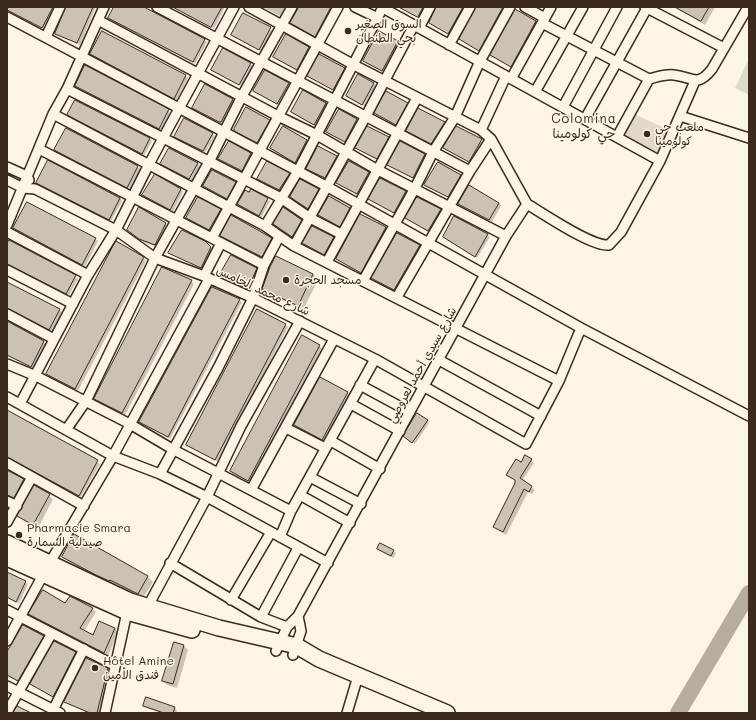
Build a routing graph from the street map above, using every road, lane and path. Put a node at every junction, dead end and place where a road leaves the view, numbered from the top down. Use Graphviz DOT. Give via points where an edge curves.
graph roads {
  1 [pos="60,7"];
  2 [pos="104,7"];
  3 [pos="157,7"];
  4 [pos="234,7"];
  5 [pos="249,7"];
  6 [pos="292,7"];
  7 [pos="338,7"];
  8 [pos="355,7"];
  9 [pos="430,7"];
  10 [pos="470,7"];
  11 [pos="510,7"];
  12 [pos="524,7"];
  13 [pos="551,7"];
  14 [pos="583,7"];
  15 [pos="616,7"];
  16 [pos="748,7"];
  17 [pos="383,8"];
  18 [pos="646,8"];
  19 [pos="7,17"];
  20 [pos="378,18"];
  21 [pos="98,20"];
  22 [pos="544,20"];
  23 [pos="283,26"];
  24 [pos="416,26"];
  25 [pos="566,36"];
  26 [pos="46,37"];
  27 [pos="217,38"];
  28 [pos="318,44"];
  29 [pos="449,45"];
  30 [pos="724,48"];
  31 [pos="594,50"];
  32 [pos="82,57"];
  33 [pos="262,61"];
  34 [pos="480,61"];
  35 [pos="617,62"];
  36 [pos="354,65"];
  37 [pos="199,74"];
  38 [pos="508,77"];
  39 [pos="649,79"];
  40 [pos="385,81"];
  41 [pos="695,81"];
  42 [pos="298,82"];
  43 [pos="67,89"];
  44 [pos="535,92"];
  45 [pos="242,96"];
  46 [pos="417,98"];
  47 [pos="334,100"];
  48 [pos="563,107"];
  49 [pos="180,108"];
  50 [pos="53,114"];
  51 [pos="278,116"];
  52 [pos="366,116"];
  53 [pos="680,116"];
  54 [pos="455,117"];
  55 [pos="585,119"];
  56 [pos="481,130"];
  57 [pos="222,132"];
  58 [pos="398,133"];
  59 [pos="317,135"];
  60 [pos="617,137"];
  61 [pos="749,138"];
  62 [pos="491,139"];
  63 [pos="164,140"];
  64 [pos="39,149"];
  65 [pos="259,151"];
  66 [pos="345,152"];
  67 [pos="433,152"];
  68 [pos="210,160"];
  69 [pos="660,161"];
  70 [pos="148,166"];
  71 [pos="7,167"];
  72 [pos="376,169"];
  73 [pos="298,171"];
  74 [pos="470,171"];
  75 [pos="27,176"];
  76 [pos="244,179"];
  77 [pos="7,180"];
  78 [pos="326,186"];
  79 [pos="23,188"];
  80 [pos="415,188"];
  81 [pos="35,189"];
  82 [pos="194,189"];
  83 [pos="132,197"];
  84 [pos="281,198"];
  85 [pos="357,204"];
  86 [pos="527,204"];
  87 [pos="229,207"];
  88 [pos="450,207"];
  89 [pos="310,218"];
  90 [pos="177,220"];
  91 [pos="395,224"];
  92 [pos="7,225"];
  93 [pos="265,226"];
  94 [pos="116,230"];
  95 [pos="7,232"];
  96 [pos="341,234"];
  97 [pos="506,236"];
  98 [pos="279,237"];
  99 [pos="212,238"];
  100 [pos="221,243"];
  101 [pos="428,244"];
  102 [pos="294,246"];
  103 [pos="155,258"];
  104 [pos="327,262"];
  105 [pos="264,266"];
  106 [pos="7,270"];
  107 [pos="486,274"];
  108 [pos="88,275"];
  109 [pos="206,278"];
  110 [pos="363,281"];
  111 [pos="397,297"];
  112 [pos="253,298"];
  113 [pos="73,304"];
  114 [pos="7,314"];
  115 [pos="300,321"];
  116 [pos="457,328"];
  117 [pos="581,328"];
  118 [pos="54,339"];
  119 [pos="334,339"];
  120 [pos="375,359"];
  121 [pos="439,360"];
  122 [pos="7,364"];
  123 [pos="36,376"];
  124 [pos="558,381"];
  125 [pos="360,385"];
  126 [pos="425,386"];
  127 [pos="7,397"];
  128 [pos="86,401"];
  129 [pos="20,404"];
  130 [pos="351,404"];
  131 [pos="410,412"];
  132 [pos="748,413"];
  133 [pos="541,416"];
  134 [pos="130,424"];
  135 [pos="286,428"];
  136 [pos="66,430"];
  137 [pos="400,432"];
  138 [pos="331,441"];
  139 [pos="325,448"];
  140 [pos="174,450"];
  141 [pos="113,456"];
  142 [pos="7,463"];
  143 [pos="380,469"];
  144 [pos="219,472"];
  145 [pos="160,474"];
  146 [pos="32,477"];
  147 [pos="310,477"];
  148 [pos="251,490"];
  149 [pos="300,495"];
  150 [pos="207,497"];
  151 [pos="7,501"];
  152 [pos="361,504"];
  153 [pos="16,506"];
  154 [pos="84,506"];
  155 [pos="291,511"];
  156 [pos="7,522"];
  157 [pos="350,523"];
  158 [pos="271,532"];
  159 [pos="280,537"];
  160 [pos="7,544"];
  161 [pos="298,548"];
  162 [pos="7,558"];
  163 [pos="170,563"];
  164 [pos="328,564"];
  165 [pos="47,570"];
  166 [pos="231,600"];
  167 [pos="148,606"];
  168 [pos="7,610"];
  169 [pos="127,612"];
  170 [pos="298,616"];
  171 [pos="21,617"];
  172 [pos="261,617"];
  173 [pos="287,627"];
  174 [pos="52,633"];
  175 [pos="7,641"];
  176 [pos="277,647"];
  177 [pos="84,650"];
  178 [pos="295,651"];
  179 [pos="114,665"];
  180 [pos="358,676"];
  181 [pos="7,686"];
  182 [pos="19,692"];
  183 [pos="56,711"];
  184 [pos="7,712"];
  185 [pos="104,713"];
  186 [pos="347,713"];
  187 [pos="447,713"];
  1 -- 26 [label="street"];
  2 -- 21 [label="street"];
  3 -- 27 [label="street"];
  4 -- 27 [label="street"];
  5 -- 23 [label="street"];
  6 -- 23 [label="street"];
  7 -- 28 [label="street"];
  8 -- 20 [label="street"];
  9 -- 24 [label="street"];
  10 -- 29 [label="street"];
  11 -- 34 [label="street"];
  12 -- 22 [label="street"];
  13 -- 22 [label="street"];
  14 -- 25 [label="street"];
  15 -- 31 [label="street"];
  16 -- 30 [label="street"];
  17 -- 20 [label="street"];
  17 -- 24 [label="street"];
  18 -- 30 [label="street"];
  18 -- 35 [label="street"];
  19 -- 26 [label="street"];
  20 -- 36 [label="street"];
  21 -- 32 [label="street"];
  21 -- 37 [label="street"];
  22 -- 25 [label="street"];
  22 -- 38 [label="street"];
  23 -- 28 [label="street"];
  23 -- 33 [label="street"];
  24 -- 29 [label="street"];
  24 -- 40 [label="street"];
  25 -- 31 [label="street"];
  25 -- 44 [label="street"];
  26 -- 32 [label="street"];
  27 -- 33 [label="street"];
  27 -- 37 [label="street"];
  28 -- 36 [label="street"];
  28 -- 42 [label="street"];
  29 -- 34 [label="street"];
  30 -- 41 [label="street" via="706,77"];
  31 -- 35 [label="street"];
  31 -- 48 [label="street"];
  32 -- 43 [label="street"];
  32 -- 49 [label="street"];
  33 -- 42 [label="street"];
  33 -- 45 [label="street"];
  34 -- 38 [label="street"];
  34 -- 54 [label="street"];
  35 -- 39 [label="street"];
  35 -- 55 [label="street"];
  36 -- 40 [label="street"];
  36 -- 47 [label="street"];
  37 -- 45 [label="street"];
  37 -- 49 [label="street"];
  38 -- 44 [label="street"];
  38 -- 56 [label="street"];
  39 -- 41 [label="street" via="675,75"];
  39 -- 60 [label="street"];
  40 -- 46 [label="street"];
  40 -- 52 [label="street"];
  41 -- 53 [label="street"];
  42 -- 47 [label="street"];
  42 -- 51 [label="street"];
  43 -- 50 [label="street"];
  43 -- 63 [label="street"];
  44 -- 48 [label="street"];
  45 -- 51 [label="street"];
  45 -- 57 [label="street"];
  46 -- 54 [label="street"];
  46 -- 58 [label="street"];
  47 -- 52 [label="street"];
  47 -- 59 [label="street"];
  48 -- 55 [label="street"];
  49 -- 57 [label="street"];
  49 -- 63 [label="street"];
  50 -- 64 [label="street"];
  50 -- 70 [label="street"];
  51 -- 59 [label="street"];
  51 -- 65 [label="street"];
  52 -- 58 [label="street"];
  52 -- 66 [label="street"];
  53 -- 61 [label="street"];
  53 -- 69 [label="street"];
  54 -- 56 [label="street"];
  54 -- 67 [label="street"];
  55 -- 60 [label="street"];
  56 -- 62 [label="street"];
  57 -- 65 [label="street"];
  57 -- 68 [label="street"];
  58 -- 67 [label="street"];
  58 -- 72 [label="street"];
  59 -- 66 [label="street"];
  59 -- 73 [label="street"];
  60 -- 69 [label="street"];
  62 -- 74 [label="street"];
  62 -- 86 [label="street"];
  63 -- 68 [label="street"];
  63 -- 70 [label="street"];
  64 -- 75 [label="street"];
  64 -- 83 [label="street"];
  65 -- 73 [label="street"];
  65 -- 76 [label="street"];
  66 -- 72 [label="street"];
  66 -- 78 [label="street"];
  67 -- 74 [label="street"];
  67 -- 80 [label="street"];
  68 -- 76 [label="street"];
  68 -- 82 [label="street"];
  69 -- 86 [label="street" via="621,232 609,245 603,246 591,241"];
  70 -- 82 [label="street"];
  70 -- 83 [label="street"];
  71 -- 75 [label="street"];
  72 -- 80 [label="street"];
  72 -- 85 [label="street"];
  73 -- 78 [label="street"];
  73 -- 84 [label="street"];
  74 -- 88 [label="street"];
  75 -- 79 [label="street"];
  75 -- 81 [label="street"];
  76 -- 84 [label="street"];
  76 -- 87 [label="street"];
  77 -- 79 [label="street, شارع محمد الخامس"];
  78 -- 85 [label="street"];
  78 -- 89 [label="street"];
  79 -- 81 [label="street, شارع محمد الخامس"];
  79 -- 92 [label="street"];
  80 -- 88 [label="street"];
  80 -- 91 [label="street"];
  81 -- 94 [label="street, شارع محمد الخامس"];
  82 -- 87 [label="street"];
  82 -- 90 [label="street"];
  83 -- 90 [label="street"];
  83 -- 94 [label="street"];
  84 -- 89 [label="street"];
  84 -- 93 [label="street"];
  85 -- 91 [label="street"];
  85 -- 96 [label="street"];
  86 -- 97 [label="street, شارع سيدي أحمد لعروصي"];
  87 -- 93 [label="street"];
  87 -- 99 [label="street"];
  88 -- 97 [label="street"];
  88 -- 101 [label="street"];
  89 -- 96 [label="street"];
  89 -- 102 [label="street"];
  90 -- 99 [label="street"];
  90 -- 103 [label="street"];
  91 -- 101 [label="street"];
  91 -- 110 [label="street"];
  93 -- 98 [label="street"];
  94 -- 103 [label="street, شارع محمد الخامس"];
  94 -- 108 [label="street"];
  95 -- 108 [label="street"];
  96 -- 104 [label="street"];
  97 -- 107 [label="street, شارع سيدي أحمد لعروصي"];
  98 -- 102 [label="street"];
  98 -- 105 [label="street"];
  99 -- 100 [label="street"];
  100 -- 105 [label="street"];
  100 -- 109 [label="street"];
  101 -- 107 [label="street"];
  101 -- 111 [label="street"];
  102 -- 104 [label="street"];
  103 -- 109 [label="street, شارع محمد الخامس"];
  103 -- 128 [label="street"];
  104 -- 110 [label="street"];
  105 -- 112 [label="street"];
  106 -- 113 [label="street"];
  107 -- 116 [label="street, شارع سيدي أحمد لعروصي"];
  107 -- 117 [label="street"];
  108 -- 113 [label="street"];
  109 -- 112 [label="street, شارع محمد الخامس"];
  109 -- 134 [label="street"];
  110 -- 111 [label="street"];
  111 -- 116 [label="street"];
  112 -- 115 [label="street, شارع محمد الخامس"];
  112 -- 140 [label="street"];
  113 -- 118 [label="street"];
  114 -- 118 [label="street"];
  115 -- 119 [label="street, شارع محمد الخامس"];
  115 -- 144 [label="street" via="241,426"];
  116 -- 121 [label="street, شارع سيدي أحمد لعروصي"];
  116 -- 124 [label="street"];
  117 -- 124 [label="street"];
  117 -- 132 [label="street"];
  118 -- 123 [label="street"];
  119 -- 120 [label="street, شارع محمد الخامس"];
  119 -- 135 [label="street"];
  120 -- 125 [label="street"];
  120 -- 126 [label="street, شارع محمد الخامس"];
  121 -- 126 [label="street, شارع سيدي أحمد لعروصي"];
  121 -- 133 [label="street"];
  122 -- 123 [label="street"];
  123 -- 128 [label="street"];
  123 -- 129 [label="street"];
  124 -- 133 [label="street"];
  125 -- 130 [label="street"];
  125 -- 131 [label="street"];
  126 -- 131 [label="street, شارع سيدي أحمد لعروصي"];
  126 -- 133 [label="street, شارع محمد الخامس" via="526,444"];
  127 -- 129 [label="street"];
  128 -- 134 [label="street"];
  128 -- 136 [label="street"];
  129 -- 136 [label="street"];
  130 -- 137 [label="street"];
  130 -- 138 [label="street"];
  131 -- 137 [label="street, شارع سيدي أحمد لعروصي"];
  134 -- 140 [label="street"];
  134 -- 141 [label="street"];
  135 -- 139 [label="street"];
  135 -- 148 [label="street"];
  136 -- 141 [label="street"];
  137 -- 143 [label="street, شارع سيدي أحمد لعروصي"];
  138 -- 139 [label="street"];
  138 -- 143 [label="street"];
  139 -- 147 [label="street"];
  140 -- 144 [label="street"];
  140 -- 145 [label="street"];
  141 -- 145 [label="street"];
  141 -- 154 [label="street"];
  142 -- 146 [label="street"];
  143 -- 152 [label="street, شارع سيدي أحمد لعروصي"];
  144 -- 148 [label="street"];
  144 -- 150 [label="street"];
  145 -- 150 [label="street"];
  146 -- 153 [label="street"];
  146 -- 154 [label="street"];
  147 -- 149 [label="street"];
  147 -- 152 [label="street"];
  148 -- 155 [label="street"];
  149 -- 155 [label="street"];
  149 -- 157 [label="street"];
  150 -- 158 [label="street"];
  150 -- 163 [label="street"];
  151 -- 153 [label="street"];
  152 -- 157 [label="street, شارع سيدي أحمد لعروصي"];
  153 -- 156 [label="street"];
  154 -- 165 [label="street"];
  155 -- 159 [label="street"];
  157 -- 164 [label="street, شارع سيدي أحمد لعروصي"];
  158 -- 159 [label="street"];
  158 -- 166 [label="street"];
  159 -- 161 [label="street"];
  160 -- 165 [label="main road"];
  161 -- 164 [label="street"];
  161 -- 172 [label="street"];
  162 -- 165 [label="main road"];
  163 -- 166 [label="street"];
  163 -- 167 [label="street"];
  164 -- 170 [label="street, شارع سيدي أحمد لعروصي"];
  165 -- 167 [label="main road"];
  165 -- 169 [label="main road"];
  165 -- 171 [label="street"];
  166 -- 172 [label="street"];
  167 -- 176 [label="main road"];
  168 -- 171 [label="street"];
  169 -- 176 [label="main road"];
  169 -- 179 [label="street"];
  170 -- 173 [label="street, شارع سيدي أحمد لعروصي"];
  170 -- 178 [label="street" via="301,631"];
  171 -- 174 [label="street"];
  171 -- 175 [label="street"];
  172 -- 173 [label="street"];
  173 -- 176 [label="street, شارع سيدي أحمد لعروصي"];
  174 -- 177 [label="street"];
  174 -- 182 [label="street"];
  176 -- 178 [label="main road"];
  177 -- 179 [label="street"];
  177 -- 183 [label="street"];
  178 -- 180 [label="main road"];
  179 -- 185 [label="street"];
  180 -- 186 [label="street"];
  180 -- 187 [label="main road"];
  181 -- 182 [label="street"];
  182 -- 183 [label="street"];
  182 -- 184 [label="street"];
}
